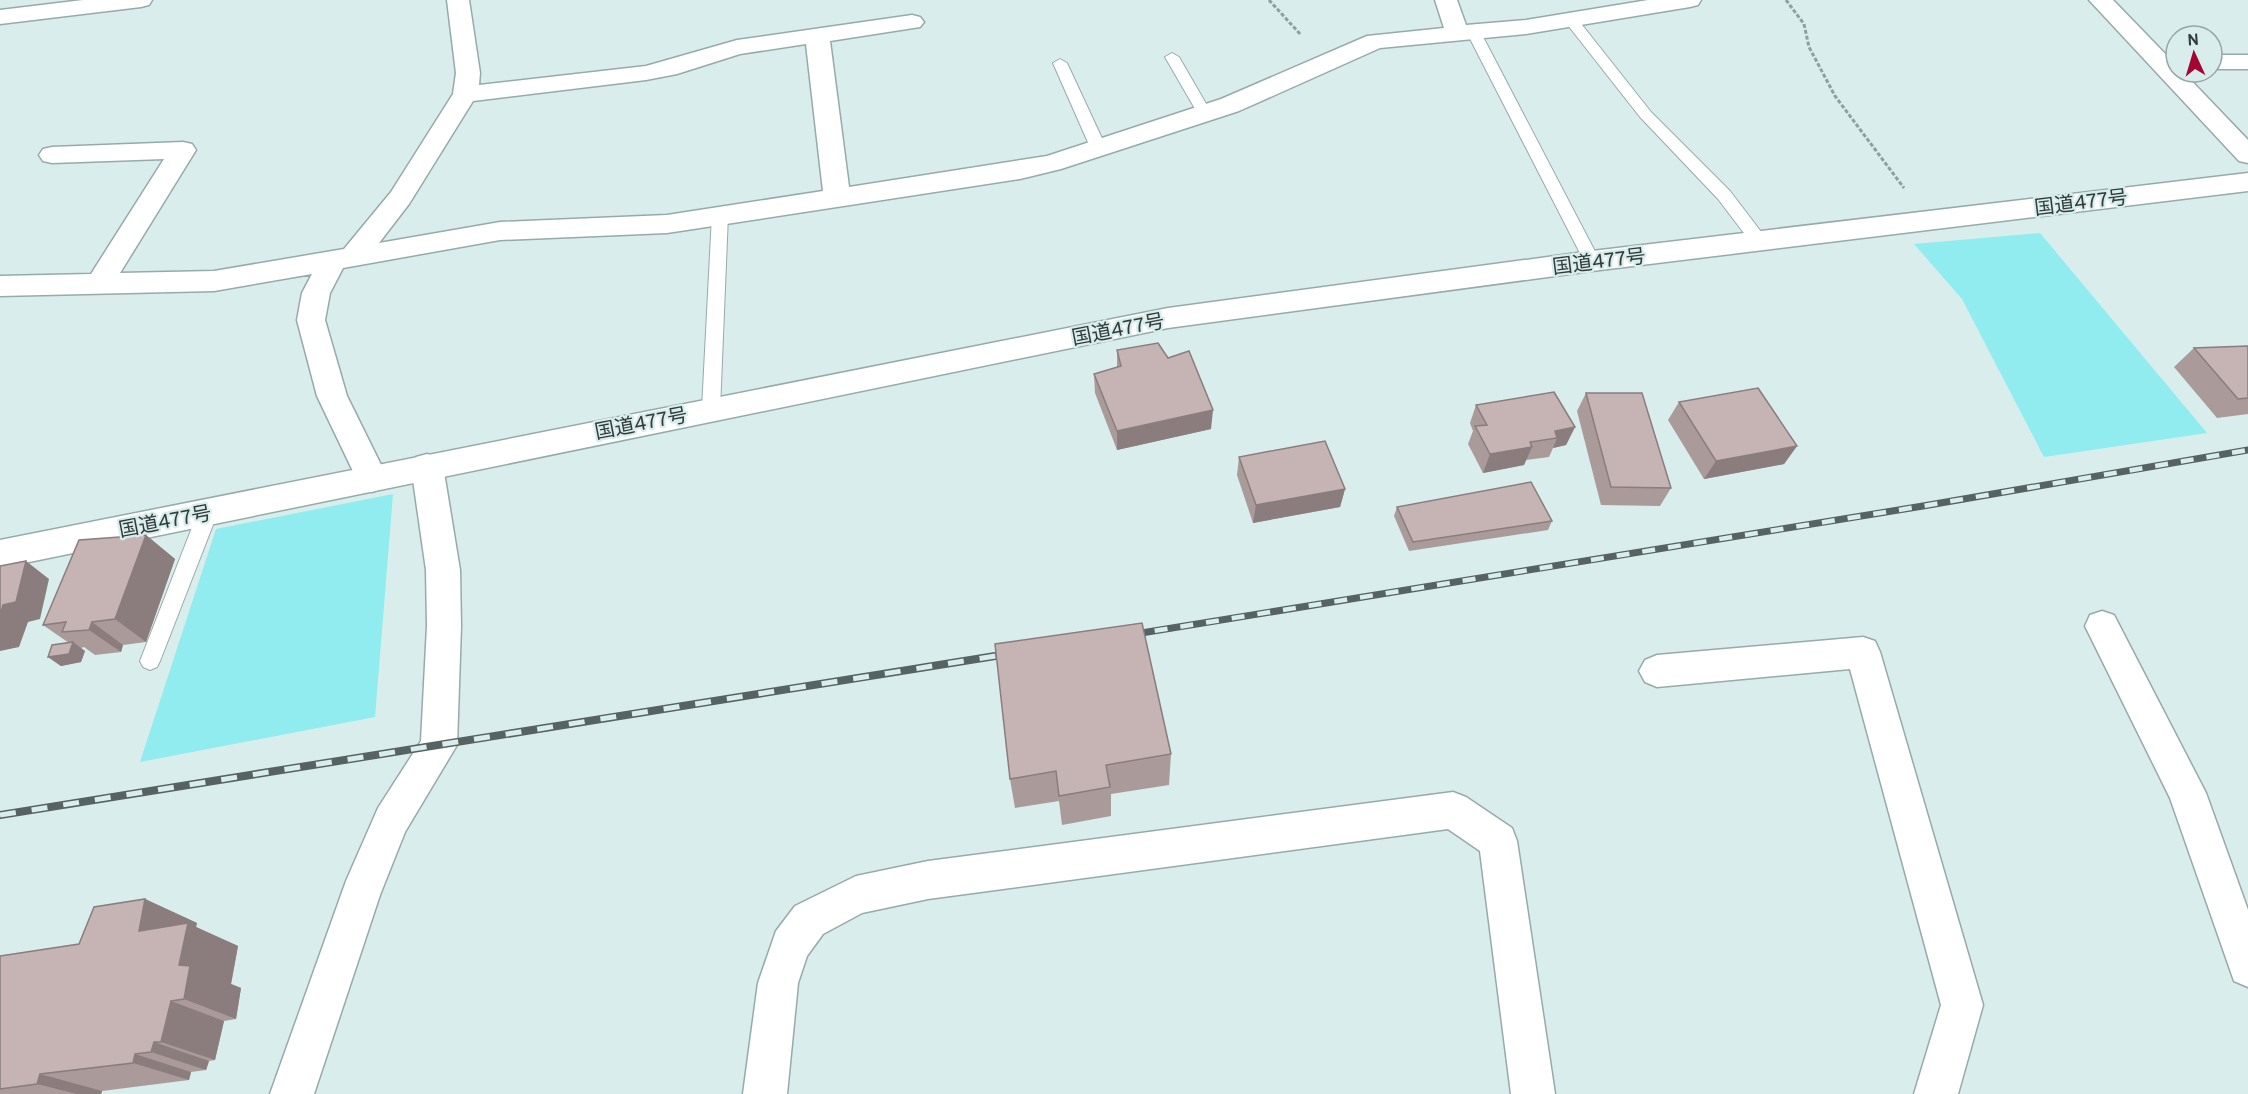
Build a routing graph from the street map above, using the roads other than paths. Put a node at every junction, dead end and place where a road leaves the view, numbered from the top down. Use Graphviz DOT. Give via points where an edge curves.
graph roads {
  1 [pos="141,0"];
  2 [pos="458,0"];
  3 [pos="1446,0"];
  4 [pos="1690,0"];
  5 [pos="2100,0"];
  6 [pos="0,17"];
  7 [pos="1570,19"];
  8 [pos="912,22"];
  9 [pos="1465,32"];
  10 [pos="818,35"];
  11 [pos="1172,57"];
  12 [pos="2164,59"];
  13 [pos="2224,62"];
  14 [pos="2248,62"];
  15 [pos="1059,63"];
  16 [pos="2186,84"];
  17 [pos="465,94"];
  18 [pos="1205,114"];
  19 [pos="1098,147"];
  20 [pos="52,156"];
  21 [pos="2248,156"];
  22 [pos="2248,182"];
  23 [pos="837,198"];
  24 [pos="720,215"];
  25 [pos="1759,241"];
  26 [pos="343,259"];
  27 [pos="1592,261"];
  28 [pos="100,283"];
  29 [pos="0,286"];
  30 [pos="711,409"];
  31 [pos="427,466"];
  32 [pos="372,479"];
  33 [pos="208,512"];
  34 [pos="0,554"];
  35 [pos="2102,626"];
  36 [pos="150,661"];
  37 [pos="1657,671"];
  38 [pos="2248,968"];
  39 [pos="292,1094"];
  40 [pos="765,1094"];
  41 [pos="1533,1094"];
  42 [pos="1936,1094"];
  1 -- 6 [label="main road"];
  2 -- 17 [label="main road" via="468,74"];
  3 -- 9 [label="main road"];
  4 -- 7 [label="main road"];
  5 -- 12 [label="main road"];
  7 -- 9 [label="main road"];
  7 -- 25 [label="lane" via="1645,114 1724,195"];
  8 -- 10 [label="main road"];
  9 -- 18 [label="main road" via="1376,41"];
  9 -- 27 [label="lane"];
  10 -- 17 [label="main road" via="737,47 646,73"];
  10 -- 23 [label="main road"];
  11 -- 18 [label="lane"];
  13 -- 14 [label="main road"];
  15 -- 19 [label="lane"];
  16 -- 21 [label="main road"];
  17 -- 26 [label="main road" via="400,198"];
  18 -- 19 [label="main road"];
  19 -- 23 [label="main road" via="1020,170"];
  20 -- 28 [label="main road" via="183,150"];
  22 -- 25 [label="main road, 国道477号"];
  23 -- 24 [label="main road"];
  24 -- 26 [label="main road" via="667,224 500,231"];
  24 -- 30 [label="lane"];
  25 -- 27 [label="main road, 国道477号"];
  26 -- 28 [label="main road" via="214,281"];
  26 -- 32 [label="main road" via="316,293 311,320 332,396"];
  27 -- 30 [label="main road, 国道477号" via="1168,318"];
  28 -- 29 [label="main road"];
  30 -- 31 [label="main road, 国道477号"];
  31 -- 32 [label="main road, 国道477号"];
  31 -- 39 [label="main road" via="443,570 439,745 391,821 360,895"];
  32 -- 33 [label="main road, 国道477号"];
  33 -- 34 [label="main road, 国道477号"];
  33 -- 36 [label="lane"];
  35 -- 38 [label="main road" via="2187,793"];
  37 -- 42 [label="main road" via="1863,652 1962,1005"];
  40 -- 41 [label="main road" via="778,983 790,945 809,920 856,895 939,879 1453,810 1498,841"];
}
